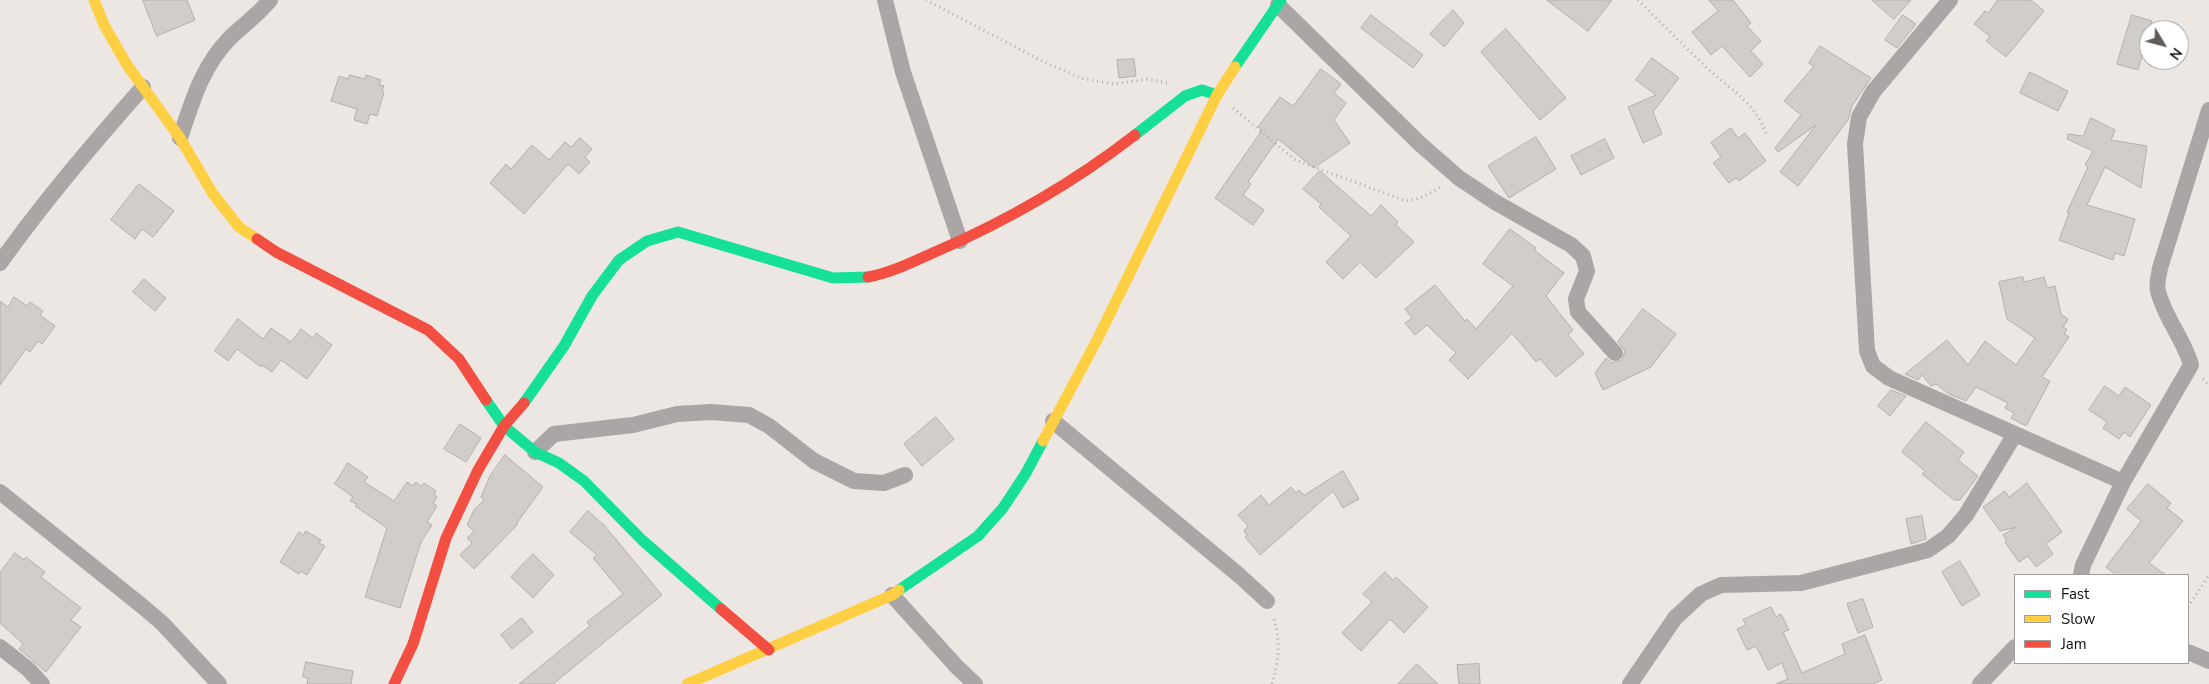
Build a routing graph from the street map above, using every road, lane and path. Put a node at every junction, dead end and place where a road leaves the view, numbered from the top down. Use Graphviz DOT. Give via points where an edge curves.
graph roads {
  1 [pos="94,0"];
  2 [pos="270,0"];
  3 [pos="885,0"];
  4 [pos="926,0"];
  5 [pos="1638,0"];
  6 [pos="1950,0"];
  7 [pos="1280,2"];
  8 [pos="143,87"];
  9 [pos="1193,92"];
  10 [pos="1216,95"];
  11 [pos="2209,110"];
  12 [pos="1766,134"];
  13 [pos="180,138"];
  14 [pos="1459,178"];
  15 [pos="960,242"];
  16 [pos="0,263"];
  17 [pos="1615,354"];
  18 [pos="1053,420"];
  19 [pos="504,426"];
  20 [pos="2015,434"];
  21 [pos="535,452"];
  22 [pos="905,475"];
  23 [pos="2123,482"];
  24 [pos="0,492"];
  25 [pos="2081,574"];
  26 [pos="2209,575"];
  27 [pos="892,595"];
  28 [pos="1267,601"];
  29 [pos="2189,605"];
  30 [pos="0,647"];
  31 [pos="2014,648"];
  32 [pos="769,650"];
  33 [pos="2189,652"];
  34 [pos="2209,661"];
  35 [pos="42,684"];
  36 [pos="219,684"];
  37 [pos="394,684"];
  38 [pos="687,684"];
  39 [pos="975,684"];
  40 [pos="1272,684"];
  41 [pos="1630,684"];
  42 [pos="1980,684"];
  1 -- 8 [label="street" via="104,25"];
  2 -- 13 [label="street" via="229,38 208,66 196,87"];
  3 -- 15 [label="street" via="902,72"];
  4 -- 9 [label="path" via="1081,78 1112,84 1155,80"];
  5 -- 12 [label="path" via="1752,107 1762,120"];
  6 -- 20 [label="street" via="1873,92 1859,117 1855,144 1867,351 1873,366 1889,378"];
  7 -- 10 [label="street"];
  7 -- 14 [label="street" via="1420,144"];
  8 -- 13 [label="street"];
  8 -- 16 [label="street" via="34,215"];
  9 -- 10 [label="street" via="1202,90"];
  9 -- 15 [label="street" via="1081,174 1028,207"];
  10 -- 14 [label="path" via="1295,160 1391,196 1406,201 1420,198"];
  10 -- 18 [label="street" via="1098,338"];
  11 -- 23 [label="street" via="2160,268 2157,289 2188,353 2190,365"];
  13 -- 19 [label="street" via="213,194 239,227 276,252 428,330 459,359"];
  14 -- 17 [label="street" via="1494,202 1571,245 1582,256 1587,271 1576,299 1578,312"];
  15 -- 19 [label="street" via="878,276 854,280 833,278 678,232 647,241 614,267 592,296 559,354"];
  18 -- 27 [label="street" via="1026,473 1003,508 978,536"];
  18 -- 28 [label="street"];
  19 -- 21 [label="street"];
  19 -- 37 [label="street" via="478,470 446,538 413,644"];
  20 -- 23 [label="street"];
  20 -- 41 [label="street" via="1966,515 1948,536 1928,550 1801,583 1721,586 1701,594 1676,618"];
  21 -- 22 [label="street" via="554,434 633,425 677,414 711,412 749,415 769,426 814,461 854,481 884,482"];
  21 -- 32 [label="street" via="559,463 584,481 642,540"];
  23 -- 25 [label="street"];
  24 -- 36 [label="street" via="162,623"];
  26 -- 29 [label="path"];
  27 -- 32 [label="street"];
  27 -- 39 [label="street"];
  28 -- 40 [label="path" via="1278,631 1278,664"];
  30 -- 35 [label="street"];
  31 -- 42 [label="street"];
  32 -- 38 [label="street"];
  33 -- 34 [label="street"];
}
